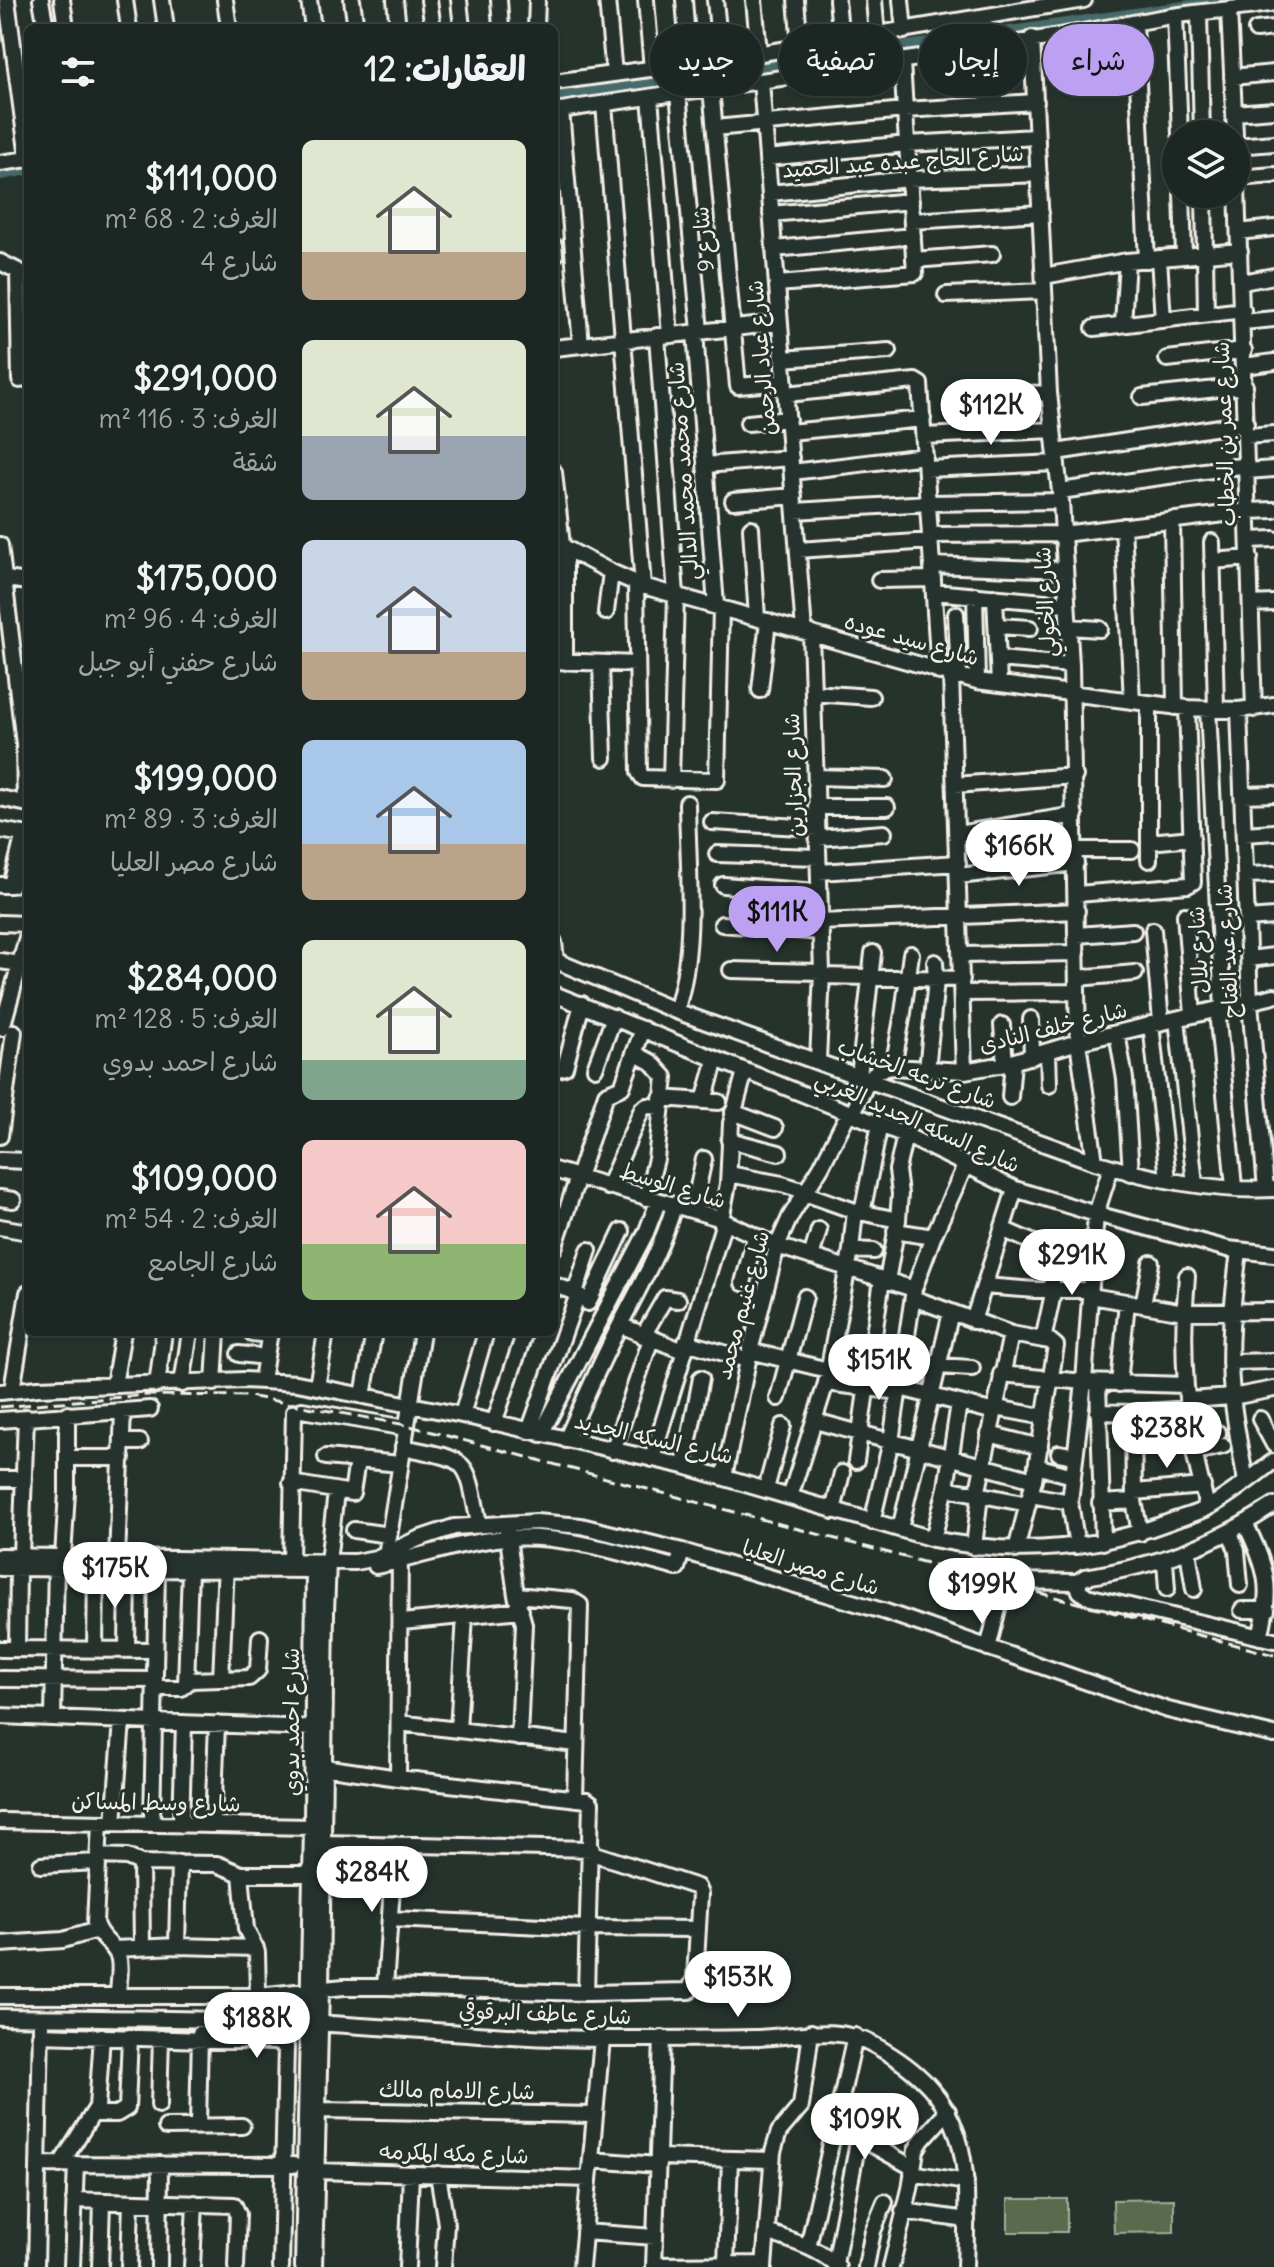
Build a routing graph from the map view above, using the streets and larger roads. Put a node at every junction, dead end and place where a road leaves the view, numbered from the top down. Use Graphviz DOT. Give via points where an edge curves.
graph roads {
  1 [pos="7,0"];
  2 [pos="41,0"];
  3 [pos="62,0"];
  4 [pos="125,0"];
  5 [pos="162,0"];
  6 [pos="225,0"];
  7 [pos="309,0"];
  8 [pos="352,0"];
  9 [pos="395,0"];
  10 [pos="429,0"];
  11 [pos="459,0"];
  12 [pos="499,0"];
  13 [pos="537,0"];
  14 [pos="607,0"];
  15 [pos="646,0"];
  16 [pos="684,0"];
  17 [pos="715,0"];
  18 [pos="754,0"];
  19 [pos="796,0"];
  20 [pos="837,0"];
  21 [pos="874,0"];
  22 [pos="901,0"];
  23 [pos="1084,0"];
  24 [pos="1274,3"];
  25 [pos="1035,4"];
  26 [pos="1229,10"];
  27 [pos="1199,14"];
  28 [pos="1175,16"];
  29 [pos="45,24"];
  30 [pos="65,24"];
  31 [pos="128,24"];
  32 [pos="165,24"];
  33 [pos="228,24"];
  34 [pos="312,24"];
  35 [pos="355,24"];
  36 [pos="398,24"];
  37 [pos="432,24"];
  38 [pos="462,24"];
  39 [pos="501,24"];
  40 [pos="536,24"];
  41 [pos="686,24"];
  42 [pos="717,24"];
  43 [pos="756,24"];
  44 [pos="798,24"];
  45 [pos="839,24"];
  46 [pos="876,24"];
  47 [pos="1135,24"];
  48 [pos="1274,28"];
  49 [pos="1256,30"];
  50 [pos="904,31"];
  51 [pos="1043,37"];
  52 [pos="1032,38"];
  53 [pos="650,46"];
  54 [pos="903,62"];
  55 [pos="650,69"];
  56 [pos="1274,73"];
  57 [pos="614,74"];
  58 [pos="1232,77"];
  59 [pos="903,78"];
  60 [pos="558,81"];
  61 [pos="657,96"];
  62 [pos="678,96"];
  63 [pos="712,96"];
  64 [pos="762,96"];
  65 [pos="1141,96"];
  66 [pos="650,97"];
  67 [pos="1036,102"];
  68 [pos="604,104"];
  69 [pos="905,110"];
  70 [pos="1274,110"];
  71 [pos="558,111"];
  72 [pos="1234,113"];
  73 [pos="1179,120"];
  74 [pos="1202,120"];
  75 [pos="1234,120"];
  76 [pos="764,122"];
  77 [pos="715,128"];
  78 [pos="24,129"];
  79 [pos="558,134"];
  80 [pos="1037,137"];
  81 [pos="1274,143"];
  82 [pos="907,144"];
  83 [pos="1250,145"];
  84 [pos="767,158"];
  85 [pos="24,160"];
  86 [pos="0,163"];
  87 [pos="1039,174"];
  88 [pos="1274,175"];
  89 [pos="1250,177"];
  90 [pos="909,179"];
  91 [pos="770,193"];
  92 [pos="911,201"];
  93 [pos="561,203"];
  94 [pos="1182,208"];
  95 [pos="1204,208"];
  96 [pos="1238,208"];
  97 [pos="1041,213"];
  98 [pos="771,214"];
  99 [pos="912,228"];
  100 [pos="1274,228"];
  101 [pos="1239,232"];
  102 [pos="774,249"];
  103 [pos="1240,251"];
  104 [pos="992,254"];
  105 [pos="1205,254"];
  106 [pos="1184,256"];
  107 [pos="1153,259"];
  108 [pos="914,260"];
  109 [pos="1127,261"];
  110 [pos="0,262"];
  111 [pos="23,274"];
  112 [pos="1044,276"];
  113 [pos="1274,276"];
  114 [pos="1242,282"];
  115 [pos="777,284"];
  116 [pos="1044,291"];
  117 [pos="946,295"];
  118 [pos="1206,314"];
  119 [pos="1243,316"];
  120 [pos="1274,319"];
  121 [pos="1163,320"];
  122 [pos="780,323"];
  123 [pos="1123,324"];
  124 [pos="733,328"];
  125 [pos="1094,328"];
  126 [pos="697,332"];
  127 [pos="663,335"];
  128 [pos="623,340"];
  129 [pos="581,345"];
  130 [pos="558,348"];
  131 [pos="1244,350"];
  132 [pos="889,351"];
  133 [pos="783,359"];
  134 [pos="1167,359"];
  135 [pos="1274,362"];
  136 [pos="1244,366"];
  137 [pos="20,380"];
  138 [pos="1245,386"];
  139 [pos="785,388"];
  140 [pos="1049,393"];
  141 [pos="998,395"];
  142 [pos="1142,397"];
  143 [pos="923,419"];
  144 [pos="748,423"];
  145 [pos="788,426"];
  146 [pos="1053,430"];
  147 [pos="1246,430"];
  148 [pos="1274,434"];
  149 [pos="924,436"];
  150 [pos="1056,458"];
  151 [pos="926,463"];
  152 [pos="705,465"];
  153 [pos="791,465"];
  154 [pos="1247,468"];
  155 [pos="1274,469"];
  156 [pos="1060,496"];
  157 [pos="733,501"];
  158 [pos="928,503"];
  159 [pos="794,504"];
  160 [pos="1274,510"];
  161 [pos="1249,511"];
  162 [pos="1172,520"];
  163 [pos="558,521"];
  164 [pos="1123,526"];
  165 [pos="751,528"];
  166 [pos="1063,534"];
  167 [pos="931,538"];
  168 [pos="1274,539"];
  169 [pos="1249,540"];
  170 [pos="1212,542"];
  171 [pos="560,545"];
  172 [pos="0,548"];
  173 [pos="798,550"];
  174 [pos="1250,558"];
  175 [pos="1212,561"];
  176 [pos="1065,570"];
  177 [pos="611,572"];
  178 [pos="933,578"];
  179 [pos="6,579"];
  180 [pos="879,580"];
  181 [pos="24,581"];
  182 [pos="640,585"];
  183 [pos="676,595"];
  184 [pos="975,595"];
  185 [pos="995,597"];
  186 [pos="1274,603"];
  187 [pos="1067,604"];
  188 [pos="1251,604"];
  189 [pos="4,606"];
  190 [pos="718,607"];
  191 [pos="606,612"];
  192 [pos="956,614"];
  193 [pos="762,620"];
  194 [pos="997,626"];
  195 [pos="1069,627"];
  196 [pos="1030,628"];
  197 [pos="1100,629"];
  198 [pos="807,632"];
  199 [pos="20,640"];
  200 [pos="998,659"];
  201 [pos="559,661"];
  202 [pos="14,662"];
  203 [pos="601,663"];
  204 [pos="637,664"];
  205 [pos="1071,665"];
  206 [pos="950,675"];
  207 [pos="977,681"];
  208 [pos="999,684"];
  209 [pos="760,690"];
  210 [pos="813,693"];
  211 [pos="1072,693"];
  212 [pos="871,697"];
  213 [pos="1132,701"];
  214 [pos="24,702"];
  215 [pos="1149,704"];
  216 [pos="1274,705"];
  217 [pos="1181,707"];
  218 [pos="1212,709"];
  219 [pos="1247,709"];
  220 [pos="604,758"];
  221 [pos="1075,776"];
  222 [pos="816,777"];
  223 [pos="885,779"];
  224 [pos="671,780"];
  225 [pos="955,785"];
  226 [pos="1274,794"];
  227 [pos="1242,795"];
  228 [pos="0,798"];
  229 [pos="687,803"];
  230 [pos="24,804"];
  231 [pos="816,807"];
  232 [pos="887,807"];
  233 [pos="1075,815"];
  234 [pos="712,822"];
  235 [pos="0,830"];
  236 [pos="1274,832"];
  237 [pos="818,833"];
  238 [pos="884,833"];
  239 [pos="957,834"];
  240 [pos="1244,834"];
  241 [pos="24,835"];
  242 [pos="1192,838"];
  243 [pos="24,842"];
  244 [pos="1149,842"];
  245 [pos="1132,850"];
  246 [pos="717,854"];
  247 [pos="1076,857"];
  248 [pos="1149,860"];
  249 [pos="819,865"];
  250 [pos="958,869"];
  251 [pos="1274,874"];
  252 [pos="1246,875"];
  253 [pos="0,885"];
  254 [pos="723,885"];
  255 [pos="819,892"];
  256 [pos="1077,894"];
  257 [pos="1077,911"];
  258 [pos="960,914"];
  259 [pos="1185,915"];
  260 [pos="1274,917"];
  261 [pos="1247,919"];
  262 [pos="0,923"];
  263 [pos="24,924"];
  264 [pos="722,924"];
  265 [pos="821,927"];
  266 [pos="1153,930"];
  267 [pos="1133,931"];
  268 [pos="1077,935"];
  269 [pos="24,951"];
  270 [pos="873,953"];
  271 [pos="1077,953"];
  272 [pos="911,954"];
  273 [pos="961,955"];
  274 [pos="1274,956"];
  275 [pos="1249,959"];
  276 [pos="0,961"];
  277 [pos="558,961"];
  278 [pos="935,962"];
  279 [pos="21,964"];
  280 [pos="731,970"];
  281 [pos="1135,973"];
  282 [pos="822,974"];
  283 [pos="870,977"];
  284 [pos="908,979"];
  285 [pos="936,980"];
  286 [pos="22,982"];
  287 [pos="1077,985"];
  288 [pos="962,986"];
  289 [pos="558,995"];
  290 [pos="1273,997"];
  291 [pos="1250,1003"];
  292 [pos="582,1004"];
  293 [pos="1223,1009"];
  294 [pos="676,1011"];
  295 [pos="1193,1015"];
  296 [pos="614,1017"];
  297 [pos="1031,1019"];
  298 [pos="1177,1019"];
  299 [pos="1156,1023"];
  300 [pos="1002,1025"];
  301 [pos="643,1029"];
  302 [pos="11,1031"];
  303 [pos="1117,1033"];
  304 [pos="1078,1042"];
  305 [pos="6,1051"];
  306 [pos="1048,1052"];
  307 [pos="634,1053"];
  308 [pos="1032,1057"];
  309 [pos="716,1059"];
  310 [pos="818,1060"];
  311 [pos="1009,1063"];
  312 [pos="893,1067"];
  313 [pos="558,1068"];
  314 [pos="595,1068"];
  315 [pos="927,1070"];
  316 [pos="745,1071"];
  317 [pos="964,1071"];
  318 [pos="863,1078"];
  319 [pos="1049,1085"];
  320 [pos="1010,1097"];
  321 [pos="661,1102"];
  322 [pos="733,1112"];
  323 [pos="851,1112"];
  324 [pos="880,1124"];
  325 [pos="775,1128"];
  326 [pos="905,1135"];
  327 [pos="0,1136"];
  328 [pos="729,1140"];
  329 [pos="779,1153"];
  330 [pos="704,1159"];
  331 [pos="0,1160"];
  332 [pos="24,1161"];
  333 [pos="1095,1162"];
  334 [pos="965,1166"];
  335 [pos="1111,1167"];
  336 [pos="558,1171"];
  337 [pos="1131,1173"];
  338 [pos="729,1174"];
  339 [pos="578,1178"];
  340 [pos="1168,1179"];
  341 [pos="1195,1184"];
  342 [pos="608,1187"];
  343 [pos="1234,1187"];
  344 [pos="1015,1189"];
  345 [pos="1270,1189"];
  346 [pos="805,1192"];
  347 [pos="652,1200"];
  348 [pos="674,1206"];
  349 [pos="693,1210"];
  350 [pos="858,1212"];
  351 [pos="1096,1214"];
  352 [pos="722,1221"];
  353 [pos="897,1226"];
  354 [pos="0,1227"];
  355 [pos="819,1230"];
  356 [pos="24,1231"];
  357 [pos="622,1231"];
  358 [pos="558,1236"];
  359 [pos="755,1237"];
  360 [pos="933,1237"];
  361 [pos="1000,1239"];
  362 [pos="777,1246"];
  363 [pos="589,1250"];
  364 [pos="851,1250"];
  365 [pos="874,1251"];
  366 [pos="1239,1251"];
  367 [pos="1274,1254"];
  368 [pos="811,1257"];
  369 [pos="1151,1263"];
  370 [pos="847,1268"];
  371 [pos="1187,1276"];
  372 [pos="884,1280"];
  373 [pos="743,1283"];
  374 [pos="984,1286"];
  375 [pos="558,1287"];
  376 [pos="1053,1289"];
  377 [pos="1091,1293"];
  378 [pos="914,1294"];
  379 [pos="581,1297"];
  380 [pos="805,1297"];
  381 [pos="635,1300"];
  382 [pos="678,1300"];
  383 [pos="1127,1302"];
  384 [pos="1143,1305"];
  385 [pos="24,1311"];
  386 [pos="1231,1311"];
  387 [pos="1274,1311"];
  388 [pos="604,1312"];
  389 [pos="657,1312"];
  390 [pos="951,1312"];
  391 [pos="1184,1312"];
  392 [pos="973,1321"];
  393 [pos="621,1323"];
  394 [pos="1011,1334"];
  395 [pos="122,1336"];
  396 [pos="163,1336"];
  397 [pos="189,1336"];
  398 [pos="217,1336"];
  399 [pos="270,1336"];
  400 [pos="325,1336"];
  401 [pos="373,1336"];
  402 [pos="421,1336"];
  403 [pos="485,1336"];
  404 [pos="524,1336"];
  405 [pos="647,1338"];
  406 [pos="1050,1343"];
  407 [pos="684,1347"];
  408 [pos="239,1354"];
  409 [pos="749,1356"];
  410 [pos="266,1357"];
  411 [pos="788,1360"];
  412 [pos="1274,1361"];
  413 [pos="1230,1362"];
  414 [pos="938,1366"];
  415 [pos="972,1368"];
  416 [pos="1001,1374"];
  417 [pos="827,1376"];
  418 [pos="701,1378"];
  419 [pos="1052,1379"];
  420 [pos="262,1380"];
  421 [pos="1091,1382"];
  422 [pos="214,1383"];
  423 [pos="182,1384"];
  424 [pos="1119,1384"];
  425 [pos="114,1385"];
  426 [pos="157,1385"];
  427 [pos="317,1387"];
  428 [pos="868,1388"];
  429 [pos="1274,1389"];
  430 [pos="900,1390"];
  431 [pos="6,1391"];
  432 [pos="363,1396"];
  433 [pos="930,1396"];
  434 [pos="1232,1397"];
  435 [pos="778,1398"];
  436 [pos="1188,1398"];
  437 [pos="959,1403"];
  438 [pos="409,1405"];
  439 [pos="150,1409"];
  440 [pos="995,1410"];
  441 [pos="123,1411"];
  442 [pos="1098,1412"];
  443 [pos="1133,1413"];
  444 [pos="67,1414"];
  445 [pos="462,1415"];
  446 [pos="26,1417"];
  447 [pos="1045,1417"];
  448 [pos="1260,1419"];
  449 [pos="0,1420"];
  450 [pos="815,1421"];
  451 [pos="494,1423"];
  452 [pos="783,1426"];
  453 [pos="406,1428"];
  454 [pos="535,1432"];
  455 [pos="860,1433"];
  456 [pos="989,1434"];
  457 [pos="1221,1439"];
  458 [pos="566,1440"];
  459 [pos="891,1441"];
  460 [pos="122,1442"];
  461 [pos="140,1442"];
  462 [pos="1193,1445"];
  463 [pos="1274,1445"];
  464 [pos="403,1447"];
  465 [pos="1040,1447"];
  466 [pos="920,1449"];
  467 [pos="613,1451"];
  468 [pos="1059,1453"];
  469 [pos="1075,1456"];
  470 [pos="326,1457"];
  471 [pos="951,1457"];
  472 [pos="68,1458"];
  473 [pos="122,1458"];
  474 [pos="652,1459"];
  475 [pos="357,1461"];
  476 [pos="856,1461"];
  477 [pos="1274,1461"];
  478 [pos="400,1464"];
  479 [pos="983,1465"];
  480 [pos="684,1466"];
  481 [pos="842,1473"];
  482 [pos="1073,1476"];
  483 [pos="724,1477"];
  484 [pos="0,1479"];
  485 [pos="23,1479"];
  486 [pos="1246,1482"];
  487 [pos="291,1483"];
  488 [pos="1032,1486"];
  489 [pos="1203,1486"];
  490 [pos="946,1488"];
  491 [pos="766,1489"];
  492 [pos="336,1492"];
  493 [pos="978,1495"];
  494 [pos="1134,1496"];
  495 [pos="790,1497"];
  496 [pos="1070,1500"];
  497 [pos="1100,1501"];
  498 [pos="1271,1507"];
  499 [pos="1207,1508"];
  500 [pos="833,1511"];
  501 [pos="872,1522"];
  502 [pos="1245,1523"];
  503 [pos="479,1524"];
  504 [pos="1274,1524"];
  505 [pos="900,1529"];
  506 [pos="354,1530"];
  507 [pos="507,1530"];
  508 [pos="1230,1532"];
  509 [pos="1140,1533"];
  510 [pos="389,1535"];
  511 [pos="933,1539"];
  512 [pos="1103,1542"];
  513 [pos="1077,1546"];
  514 [pos="974,1547"];
  515 [pos="1016,1550"];
  516 [pos="682,1551"];
  517 [pos="1188,1551"];
  518 [pos="396,1555"];
  519 [pos="0,1556"];
  520 [pos="117,1558"];
  521 [pos="58,1561"];
  522 [pos="291,1561"];
  523 [pos="1165,1561"];
  524 [pos="19,1562"];
  525 [pos="226,1565"];
  526 [pos="321,1566"];
  527 [pos="0,1568"];
  528 [pos="96,1569"];
  529 [pos="128,1569"];
  530 [pos="157,1570"];
  531 [pos="190,1570"];
  532 [pos="1270,1574"];
  533 [pos="1077,1582"];
  534 [pos="1240,1585"];
  535 [pos="1167,1589"];
  536 [pos="1194,1589"];
  537 [pos="516,1595"];
  538 [pos="521,1610"];
  539 [pos="1242,1610"];
  540 [pos="1267,1610"];
  541 [pos="465,1616"];
  542 [pos="402,1622"];
  543 [pos="260,1638"];
  544 [pos="1267,1638"];
  545 [pos="988,1648"];
  546 [pos="0,1649"];
  547 [pos="17,1649"];
  548 [pos="54,1649"];
  549 [pos="95,1650"];
  550 [pos="127,1650"];
  551 [pos="155,1650"];
  552 [pos="0,1679"];
  553 [pos="54,1679"];
  554 [pos="221,1679"];
  555 [pos="155,1684"];
  556 [pos="186,1684"];
  557 [pos="0,1716"];
  558 [pos="53,1718"];
  559 [pos="122,1721"];
  560 [pos="154,1722"];
  561 [pos="184,1723"];
  562 [pos="399,1723"];
  563 [pos="217,1724"];
  564 [pos="312,1728"];
  565 [pos="458,1730"];
  566 [pos="1274,1735"];
  567 [pos="519,1738"];
  568 [pos="576,1744"];
  569 [pos="319,1766"];
  570 [pos="398,1778"];
  571 [pos="575,1799"];
  572 [pos="0,1821"];
  573 [pos="107,1823"];
  574 [pos="152,1824"];
  575 [pos="181,1825"];
  576 [pos="213,1825"];
  577 [pos="312,1827"];
  578 [pos="324,1843"];
  579 [pos="395,1844"];
  580 [pos="592,1851"];
  581 [pos="98,1859"];
  582 [pos="141,1863"];
  583 [pos="179,1863"];
  584 [pos="41,1865"];
  585 [pos="241,1874"];
  586 [pos="311,1874"];
  587 [pos="391,1919"];
  588 [pos="588,1928"];
  589 [pos="698,1929"];
  590 [pos="97,1930"];
  591 [pos="0,1944"];
  592 [pos="177,1946"];
  593 [pos="142,1947"];
  594 [pos="256,1948"];
  595 [pos="114,1949"];
  596 [pos="385,1987"];
  597 [pos="315,1990"];
  598 [pos="586,1993"];
  599 [pos="0,1996"];
  600 [pos="118,1996"];
  601 [pos="258,1996"];
  602 [pos="0,2017"];
  603 [pos="41,2017"];
  604 [pos="201,2020"];
  605 [pos="315,2023"];
  606 [pos="811,2032"];
  607 [pos="40,2035"];
  608 [pos="102,2036"];
  609 [pos="855,2036"];
  610 [pos="130,2037"];
  611 [pos="161,2038"];
  612 [pos="662,2038"];
  613 [pos="200,2039"];
  614 [pos="602,2039"];
  615 [pos="159,2105"];
  616 [pos="319,2110"];
  617 [pos="948,2111"];
  618 [pos="94,2114"];
  619 [pos="595,2115"];
  620 [pos="835,2124"];
  621 [pos="198,2126"];
  622 [pos="242,2126"];
  623 [pos="166,2127"];
  624 [pos="859,2136"];
  625 [pos="730,2159"];
  626 [pos="591,2160"];
  627 [pos="772,2160"];
  628 [pos="658,2161"];
  629 [pos="38,2164"];
  630 [pos="76,2164"];
  631 [pos="160,2164"];
  632 [pos="60,2165"];
  633 [pos="284,2165"];
  634 [pos="311,2168"];
  635 [pos="912,2170"];
  636 [pos="411,2174"];
  637 [pos="438,2174"];
  638 [pos="589,2179"];
  639 [pos="966,2182"];
  640 [pos="74,2200"];
  641 [pos="102,2201"];
  642 [pos="131,2202"];
  643 [pos="160,2202"];
  644 [pos="885,2202"];
  645 [pos="195,2203"];
  646 [pos="903,2211"];
  647 [pos="967,2220"];
  648 [pos="584,2232"];
  649 [pos="767,2232"];
  650 [pos="655,2237"];
  651 [pos="808,2247"];
  652 [pos="831,2263"];
  653 [pos="726,2264"];
  654 [pos="654,2266"];
  655 [pos="764,2266"];
  656 [pos="36,2267"];
  657 [pos="72,2267"];
  658 [pos="100,2267"];
  659 [pos="129,2267"];
  660 [pos="159,2267"];
  661 [pos="192,2267"];
  662 [pos="236,2267"];
  663 [pos="281,2267"];
  664 [pos="303,2267"];
  665 [pos="314,2267"];
  666 [pos="407,2267"];
  667 [pos="443,2267"];
  668 [pos="581,2267"];
  669 [pos="866,2267"];
  670 [pos="891,2267"];
  671 [pos="965,2267"];
  1 -- 78 [label="street"];
  2 -- 29 [label="street"];
  3 -- 30 [label="street"];
  4 -- 31 [label="street"];
  5 -- 32 [label="street"];
  6 -- 33 [label="street"];
  7 -- 34 [label="street"];
  8 -- 35 [label="street"];
  9 -- 36 [label="street"];
  10 -- 37 [label="street"];
  11 -- 38 [label="street"];
  12 -- 39 [label="street"];
  13 -- 40 [label="street"];
  14 -- 57 [label="street"];
  15 -- 53 [label="street"];
  16 -- 41 [label="street"];
  17 -- 42 [label="street"];
  18 -- 43 [label="street"];
  19 -- 44 [label="street"];
  20 -- 45 [label="street"];
  21 -- 46 [label="street"];
  22 -- 50 [label="street"];
  23 -- 25 [label="street"];
  24 -- 26 [label="street"];
  25 -- 50 [label="street"];
  26 -- 27 [label="street"];
  26 -- 58 [label="street"];
  27 -- 28 [label="street"];
  27 -- 74 [label="street"];
  28 -- 47 [label="street"];
  28 -- 73 [label="street"];
  48 -- 49 [label="street"];
  51 -- 52 [label="street"];
  52 -- 54 [label="street"];
  52 -- 67 [label="street, شارع الخولي"];
  55 -- 57 [label="street"];
  56 -- 58 [label="street"];
  57 -- 60 [label="street"];
  58 -- 72 [label="street"];
  59 -- 69 [label="street"];
  61 -- 66 [label="street"];
  62 -- 126 [label="street, شارع محمد محمد الدالي"];
  63 -- 77 [label="street, شارع 9"];
  64 -- 76 [label="street, شارع عباد الرحمن"];
  65 -- 107 [label="street"];
  66 -- 68 [label="street"];
  66 -- 127 [label="street"];
  67 -- 69 [label="street"];
  67 -- 80 [label="street, شارع الخولي"];
  68 -- 71 [label="street"];
  68 -- 128 [label="street"];
  69 -- 76 [label="street"];
  69 -- 82 [label="street"];
  70 -- 72 [label="street"];
  72 -- 75 [label="street"];
  76 -- 77 [label="street"];
  76 -- 84 [label="street, شارع عباد الرحمن"];
  77 -- 124 [label="street, شارع 9"];
  79 -- 93 [label="street"];
  80 -- 82 [label="street"];
  80 -- 87 [label="street, شارع الخولي"];
  81 -- 83 [label="street"];
  82 -- 84 [label="street"];
  82 -- 90 [label="street"];
  84 -- 91 [label="street, شارع عباد الرحمن"];
  85 -- 86 [label="street"];
  87 -- 90 [label="street, شارع الحاج عبده عبد الحميد"];
  87 -- 97 [label="street, شارع الخولي"];
  88 -- 89 [label="street"];
  90 -- 91 [label="street, شارع الحاج عبده عبد الحميد"];
  90 -- 92 [label="street"];
  91 -- 98 [label="street, شارع عباد الرحمن"];
  92 -- 98 [label="street"];
  92 -- 99 [label="street"];
  93 -- 129 [label="street"];
  94 -- 106 [label="street"];
  95 -- 105 [label="street"];
  96 -- 101 [label="street, شارع عمر بن الخطاب"];
  97 -- 99 [label="street"];
  97 -- 112 [label="street, شارع الخولي"];
  98 -- 102 [label="street, شارع عباد الرحمن"];
  99 -- 102 [label="street"];
  99 -- 108 [label="street"];
  100 -- 101 [label="street"];
  101 -- 103 [label="street, شارع عمر بن الخطاب"];
  102 -- 115 [label="street, شارع عباد الرحمن"];
  103 -- 105 [label="street"];
  103 -- 114 [label="street, شارع عمر بن الخطاب"];
  104 -- 108 [label="street"];
  105 -- 106 [label="street"];
  105 -- 118 [label="street"];
  106 -- 107 [label="street"];
  107 -- 109 [label="street"];
  107 -- 121 [label="street"];
  108 -- 115 [label="street" via="914,274"];
  109 -- 112 [label="street"];
  109 -- 123 [label="street"];
  110 -- 111 [label="street"];
  111 -- 137 [label="street"];
  112 -- 116 [label="street, شارع الخولي"];
  113 -- 114 [label="street"];
  114 -- 119 [label="street, شارع عمر بن الخطاب"];
  115 -- 122 [label="street, شارع عباد الرحمن"];
  116 -- 117 [label="street"];
  116 -- 140 [label="street, شارع الخولي"];
  118 -- 119 [label="street"];
  118 -- 121 [label="street"];
  119 -- 120 [label="street"];
  119 -- 131 [label="street, شارع عمر بن الخطاب"];
  121 -- 123 [label="street"];
  122 -- 124 [label="street"];
  122 -- 133 [label="street, شارع عباد الرحمن"];
  123 -- 125 [label="street"];
  124 -- 126 [label="street"];
  124 -- 139 [label="street, شارع 9" via="738,386"];
  126 -- 127 [label="street"];
  126 -- 152 [label="street, شارع محمد محمد الدالي"];
  127 -- 128 [label="street"];
  127 -- 183 [label="street"];
  128 -- 129 [label="street"];
  128 -- 182 [label="street"];
  129 -- 130 [label="street"];
  131 -- 134 [label="street"];
  131 -- 136 [label="street, شارع عمر بن الخطاب"];
  132 -- 133 [label="street"];
  133 -- 139 [label="street, شارع عباد الرحمن"];
  135 -- 136 [label="street"];
  136 -- 138 [label="street, شارع عمر بن الخطاب"];
  138 -- 142 [label="street"];
  138 -- 147 [label="street, شارع عمر بن الخطاب"];
  139 -- 143 [label="street" via="915,381 921,386"];
  139 -- 145 [label="street, شارع عباد الرحمن"];
  140 -- 141 [label="street"];
  140 -- 146 [label="street, شارع الخولي"];
  143 -- 145 [label="street"];
  143 -- 149 [label="street"];
  144 -- 145 [label="street"];
  145 -- 153 [label="street, شارع عباد الرحمن"];
  146 -- 149 [label="street"];
  146 -- 150 [label="street, شارع الخولي"];
  147 -- 148 [label="street"];
  147 -- 150 [label="street"];
  147 -- 154 [label="street, شارع عمر بن الخطاب"];
  149 -- 151 [label="street"];
  150 -- 151 [label="street"];
  150 -- 156 [label="street, شارع الخولي"];
  151 -- 153 [label="street"];
  151 -- 158 [label="street"];
  152 -- 153 [label="street"];
  152 -- 190 [label="street, شارع محمد محمد الدالي"];
  153 -- 159 [label="street, شارع عباد الرحمن"];
  154 -- 155 [label="street"];
  154 -- 156 [label="street"];
  154 -- 161 [label="street, شارع عمر بن الخطاب"];
  156 -- 158 [label="street"];
  156 -- 166 [label="street, شارع الخولي"];
  157 -- 159 [label="street"];
  158 -- 159 [label="street"];
  158 -- 167 [label="street"];
  159 -- 173 [label="street, شارع عباد الرحمن"];
  160 -- 161 [label="street"];
  161 -- 162 [label="street"];
  161 -- 169 [label="street, شارع عمر بن الخطاب"];
  162 -- 164 [label="street"];
  162 -- 217 [label="street"];
  163 -- 171 [label="street"];
  164 -- 166 [label="street"];
  164 -- 213 [label="street"];
  165 -- 193 [label="street"];
  166 -- 167 [label="street"];
  166 -- 176 [label="street, شارع الخولي"];
  167 -- 173 [label="street"];
  167 -- 178 [label="street"];
  168 -- 169 [label="street"];
  169 -- 174 [label="street, شارع عمر بن الخطاب"];
  170 -- 175 [label="street, شارع بلال"];
  171 -- 177 [label="street, شارع سيد عوده"];
  171 -- 201 [label="street"];
  172 -- 179 [label="street"];
  173 -- 198 [label="street, شارع عباد الرحمن"];
  174 -- 175 [label="street"];
  174 -- 188 [label="street, شارع عمر بن الخطاب"];
  175 -- 218 [label="street, شارع بلال"];
  176 -- 178 [label="street"];
  176 -- 187 [label="street, شارع الخولي"];
  177 -- 182 [label="street, شارع سيد عوده"];
  177 -- 191 [label="street"];
  178 -- 180 [label="street"];
  178 -- 184 [label="street"];
  178 -- 206 [label="street"];
  179 -- 181 [label="street"];
  179 -- 189 [label="street"];
  182 -- 183 [label="street, شارع سيد عوده"];
  182 -- 204 [label="street"];
  183 -- 190 [label="street, شارع سيد عوده"];
  183 -- 224 [label="street"];
  184 -- 185 [label="street"];
  184 -- 207 [label="street"];
  185 -- 187 [label="street"];
  185 -- 194 [label="street"];
  186 -- 188 [label="street"];
  187 -- 195 [label="street, شارع الخولي"];
  188 -- 219 [label="street, شارع عمر بن الخطاب"];
  189 -- 199 [label="street"];
  190 -- 193 [label="street, شارع سيد عوده"];
  190 -- 224 [label="street, شارع محمد محمد الدالي" via="717,778"];
  192 -- 206 [label="street"];
  193 -- 198 [label="street, شارع سيد عوده"];
  193 -- 209 [label="street"];
  194 -- 196 [label="street"];
  194 -- 200 [label="street"];
  195 -- 197 [label="street"];
  195 -- 205 [label="street, شارع الخولي"];
  198 -- 206 [label="street, شارع سيد عوده"];
  198 -- 210 [label="street, شارع الجزارين"];
  199 -- 202 [label="street"];
  200 -- 205 [label="street"];
  200 -- 208 [label="street"];
  201 -- 203 [label="street"];
  202 -- 214 [label="street"];
  203 -- 204 [label="street"];
  203 -- 220 [label="street"];
  204 -- 224 [label="street" via="639,775"];
  205 -- 211 [label="street, شارع الخولي"];
  206 -- 207 [label="street, شارع سيد عوده"];
  206 -- 225 [label="street"];
  207 -- 208 [label="street, شارع سيد عوده"];
  208 -- 211 [label="street, شارع سيد عوده"];
  210 -- 212 [label="street"];
  210 -- 222 [label="street, شارع الجزارين"];
  211 -- 213 [label="street, شارع سيد عوده"];
  211 -- 221 [label="street, شارع الخولي"];
  213 -- 215 [label="street, شارع سيد عوده"];
  215 -- 217 [label="street, شارع سيد عوده"];
  215 -- 244 [label="street"];
  216 -- 219 [label="street, شارع سيد عوده"];
  217 -- 218 [label="street, شارع سيد عوده"];
  217 -- 242 [label="street"];
  218 -- 219 [label="street, شارع سيد عوده"];
  218 -- 293 [label="street, شارع بلال"];
  219 -- 227 [label="street, شارع عبد الفتاح"];
  221 -- 225 [label="street"];
  221 -- 233 [label="street, شارع الخولي"];
  222 -- 223 [label="street"];
  222 -- 231 [label="street, شارع الجزارين"];
  225 -- 239 [label="street"];
  226 -- 227 [label="street"];
  227 -- 240 [label="street, شارع عبد الفتاح"];
  228 -- 230 [label="street"];
  229 -- 294 [label="street" via="688,952"];
  231 -- 232 [label="street"];
  231 -- 237 [label="street, شارع الجزارين"];
  233 -- 239 [label="street"];
  233 -- 247 [label="street, شارع الخولي"];
  234 -- 237 [label="street"];
  235 -- 241 [label="street"];
  236 -- 240 [label="street"];
  237 -- 238 [label="street"];
  237 -- 249 [label="street, شارع الجزارين"];
  239 -- 250 [label="street"];
  240 -- 252 [label="street, شارع عبد الفتاح"];
  242 -- 244 [label="street"];
  242 -- 256 [label="street" via="1190,885"];
  243 -- 253 [label="street" via="11,885"];
  244 -- 248 [label="street"];
  245 -- 247 [label="street"];
  246 -- 249 [label="street"];
  247 -- 250 [label="street"];
  247 -- 256 [label="street, شارع الخولي"];
  249 -- 250 [label="street"];
  249 -- 255 [label="street, شارع الجزارين"];
  250 -- 258 [label="street"];
  251 -- 252 [label="street"];
  252 -- 261 [label="street, شارع عبد الفتاح"];
  254 -- 255 [label="street"];
  255 -- 265 [label="street, شارع الجزارين"];
  256 -- 257 [label="street, شارع الخولي"];
  257 -- 258 [label="street"];
  257 -- 268 [label="street, شارع الخولي"];
  258 -- 265 [label="street"];
  258 -- 273 [label="street"];
  259 -- 295 [label="street"];
  260 -- 261 [label="street"];
  261 -- 275 [label="street, شارع عبد الفتاح"];
  262 -- 263 [label="street"];
  264 -- 265 [label="street"];
  265 -- 282 [label="street, شارع الجزارين"];
  266 -- 299 [label="street"];
  267 -- 268 [label="street"];
  268 -- 271 [label="street, شارع الخولي"];
  269 -- 279 [label="street"];
  270 -- 283 [label="street, شارع غنيم محمد"];
  271 -- 273 [label="street"];
  271 -- 287 [label="street, شارع الخولي"];
  272 -- 284 [label="street"];
  273 -- 288 [label="street"];
  274 -- 275 [label="street"];
  275 -- 291 [label="street, شارع عبد الفتاح"];
  276 -- 279 [label="street"];
  277 -- 294 [label="street, شارع ترعه الخشاب"];
  278 -- 285 [label="street"];
  279 -- 286 [label="street"];
  280 -- 282 [label="street"];
  281 -- 287 [label="street"];
  282 -- 283 [label="street"];
  282 -- 310 [label="street, شارع الجزارين"];
  283 -- 284 [label="street"];
  283 -- 318 [label="street, شارع غنيم محمد"];
  284 -- 285 [label="street"];
  284 -- 312 [label="street"];
  285 -- 288 [label="street"];
  285 -- 315 [label="street"];
  286 -- 302 [label="street"];
  287 -- 288 [label="street"];
  287 -- 304 [label="street, شارع الخولي"];
  288 -- 317 [label="street"];
  289 -- 292 [label="street, شارع السكه الحديد الغربي"];
  290 -- 291 [label="street, شارع خلف النادى"];
  291 -- 293 [label="street, شارع خلف النادى"];
  291 -- 345 [label="street, شارع عبد الفتاح"];
  292 -- 296 [label="street, شارع السكه الحديد الغربي"];
  292 -- 313 [label="street" via="565,1067"];
  293 -- 295 [label="street, شارع خلف النادى"];
  293 -- 343 [label="street, شارع بلال" via="1218,1021"];
  294 -- 310 [label="street, شارع ترعه الخشاب"];
  295 -- 298 [label="street, شارع خلف النادى"];
  296 -- 301 [label="street, شارع السكه الحديد الغربي"];
  296 -- 314 [label="street"];
  297 -- 308 [label="street"];
  298 -- 299 [label="street, شارع خلف النادى"];
  298 -- 341 [label="street"];
  299 -- 303 [label="street, شارع خلف النادى"];
  299 -- 340 [label="street"];
  300 -- 311 [label="street"];
  301 -- 307 [label="street"];
  301 -- 309 [label="street, شارع السكه الحديد الغربي"];
  302 -- 305 [label="street"];
  303 -- 304 [label="street, شارع خلف النادى"];
  303 -- 337 [label="street"];
  304 -- 306 [label="street, شارع خلف النادى"];
  304 -- 333 [label="street, شارع الخولي"];
  305 -- 327 [label="street"];
  306 -- 308 [label="street, شارع خلف النادى"];
  306 -- 319 [label="street"];
  307 -- 321 [label="street" via="663,1073"];
  307 -- 339 [label="street" via="622,1087 606,1094"];
  308 -- 311 [label="street, شارع خلف النادى"];
  309 -- 316 [label="street, شارع السكه الحديد الغربي"];
  309 -- 321 [label="street" via="711,1102"];
  310 -- 318 [label="street, شارع ترعه الخشاب"];
  311 -- 317 [label="street, شارع خلف النادى"];
  311 -- 320 [label="street"];
  312 -- 315 [label="street, شارع خلف النادى"];
  312 -- 318 [label="street"];
  315 -- 317 [label="street, شارع خلف النادى"];
  316 -- 322 [label="street"];
  316 -- 323 [label="street, شارع السكه الحديد الغربي"];
  318 -- 323 [label="street, شارع غنيم محمد"];
  318 -- 333 [label="street, شارع ترعه الخشاب"];
  321 -- 342 [label="street" via="642,1109"];
  321 -- 347 [label="street"];
  322 -- 325 [label="street"];
  322 -- 328 [label="street"];
  323 -- 324 [label="street, شارع السكه الحديد الغربي"];
  323 -- 346 [label="street, شارع غنيم محمد"];
  324 -- 326 [label="street, شارع السكه الحديد الغربي"];
  324 -- 350 [label="street"];
  326 -- 334 [label="street, شارع السكه الحديد الغربي"];
  326 -- 353 [label="street" via="897,1170"];
  328 -- 329 [label="street"];
  328 -- 338 [label="street"];
  330 -- 349 [label="street"];
  331 -- 332 [label="street"];
  333 -- 335 [label="street, شارع ترعه الخشاب"];
  334 -- 344 [label="street, شارع السكه الحديد الغربي"];
  334 -- 360 [label="street"];
  335 -- 337 [label="street, شارع ترعه الخشاب"];
  335 -- 351 [label="street"];
  336 -- 339 [label="street, شارع الوسط"];
  337 -- 340 [label="street, شارع ترعه الخشاب"];
  338 -- 346 [label="street"];
  338 -- 352 [label="street"];
  339 -- 342 [label="street, شارع الوسط"];
  339 -- 358 [label="street"];
  340 -- 341 [label="street, شارع ترعه الخشاب"];
  341 -- 343 [label="street, شارع ترعه الخشاب"];
  342 -- 347 [label="street, شارع الوسط"];
  343 -- 345 [label="street, شارع ترعه الخشاب"];
  344 -- 351 [label="street, شارع السكه الحديد الغربي"];
  344 -- 361 [label="street"];
  346 -- 350 [label="street"];
  346 -- 362 [label="street, شارع غنيم محمد"];
  347 -- 348 [label="street, شارع الوسط"];
  347 -- 388 [label="street" via="646,1233"];
  348 -- 349 [label="street, شارع الوسط"];
  348 -- 381 [label="street"];
  349 -- 352 [label="street, شارع الوسط"];
  350 -- 353 [label="street"];
  350 -- 364 [label="street"];
  351 -- 366 [label="street, شارع السكه الحديد الغربي"];
  351 -- 377 [label="street"];
  352 -- 359 [label="street, شارع الوسط"];
  352 -- 407 [label="street"];
  353 -- 360 [label="street"];
  353 -- 372 [label="street"];
  354 -- 356 [label="street"];
  355 -- 368 [label="street"];
  357 -- 379 [label="street"];
  359 -- 362 [label="street, شارع الوسط"];
  359 -- 373 [label="street"];
  360 -- 378 [label="street"];
  361 -- 374 [label="street"];
  361 -- 376 [label="street" via="1034,1243 1036,1255 1052,1267"];
  362 -- 368 [label="street, شارع الوسط"];
  362 -- 409 [label="street, شارع غنيم محمد"];
  363 -- 379 [label="street"];
  364 -- 365 [label="street"];
  364 -- 370 [label="street"];
  366 -- 367 [label="street, شارع السكه الحديد الغربي"];
  366 -- 386 [label="street"];
  368 -- 370 [label="street, شارع الوسط"];
  369 -- 384 [label="street"];
  370 -- 372 [label="street, شارع الوسط"];
  370 -- 417 [label="street"];
  371 -- 391 [label="street"];
  372 -- 378 [label="street, شارع الوسط"];
  372 -- 428 [label="street"];
  374 -- 376 [label="street"];
  374 -- 392 [label="street"];
  375 -- 379 [label="street"];
  376 -- 377 [label="street"];
  376 -- 406 [label="street"];
  377 -- 383 [label="street"];
  377 -- 421 [label="street"];
  378 -- 390 [label="street, شارع الوسط"];
  378 -- 430 [label="street"];
  379 -- 388 [label="street"];
  379 -- 454 [label="street"];
  380 -- 411 [label="street"];
  381 -- 389 [label="street"];
  381 -- 393 [label="street"];
  382 -- 389 [label="street" via="665,1298"];
  383 -- 384 [label="street"];
  383 -- 424 [label="street"];
  384 -- 391 [label="street"];
  385 -- 431 [label="street"];
  386 -- 387 [label="street"];
  386 -- 391 [label="street"];
  386 -- 413 [label="street"];
  388 -- 393 [label="street"];
  388 -- 454 [label="street"];
  389 -- 405 [label="street"];
  390 -- 392 [label="street, شارع الوسط"];
  390 -- 414 [label="street"];
  391 -- 436 [label="street"];
  392 -- 394 [label="street, شارع الوسط"];
  393 -- 405 [label="street"];
  393 -- 458 [label="street"];
  394 -- 406 [label="street, شارع الوسط"];
  394 -- 416 [label="street"];
  395 -- 425 [label="street"];
  396 -- 426 [label="street"];
  397 -- 423 [label="street"];
  398 -- 422 [label="street"];
  399 -- 410 [label="street"];
  400 -- 427 [label="street"];
  401 -- 432 [label="street"];
  402 -- 438 [label="street"];
  403 -- 445 [label="street"];
  404 -- 451 [label="street"];
  405 -- 407 [label="street"];
  405 -- 467 [label="street"];
  406 -- 419 [label="street"];
  407 -- 409 [label="street"];
  407 -- 474 [label="street"];
  408 -- 410 [label="street"];
  409 -- 411 [label="street"];
  409 -- 483 [label="street, شارع غنيم محمد"];
  410 -- 420 [label="street"];
  411 -- 417 [label="street"];
  411 -- 435 [label="street"];
  412 -- 413 [label="street"];
  413 -- 434 [label="street"];
  414 -- 415 [label="street"];
  414 -- 433 [label="street"];
  416 -- 419 [label="street"];
  416 -- 440 [label="street"];
  417 -- 428 [label="street"];
  417 -- 450 [label="street"];
  418 -- 480 [label="street"];
  419 -- 421 [label="street"];
  419 -- 447 [label="street"];
  420 -- 422 [label="street, شارع السكه الحديد"];
  420 -- 427 [label="street, شارع السكه الحديد"];
  421 -- 424 [label="street"];
  421 -- 442 [label="street"];
  421 -- 469 [label="street"];
  422 -- 423 [label="street, شارع السكه الحديد"];
  423 -- 426 [label="street, شارع السكه الحديد"];
  424 -- 436 [label="street"];
  425 -- 426 [label="street, شارع السكه الحديد"];
  425 -- 431 [label="street, شارع السكه الحديد"];
  427 -- 432 [label="street, شارع السكه الحديد"];
  428 -- 430 [label="street"];
  428 -- 455 [label="street"];
  429 -- 434 [label="street"];
  430 -- 433 [label="street"];
  430 -- 459 [label="street"];
  432 -- 438 [label="street, شارع السكه الحديد"];
  433 -- 437 [label="street"];
  433 -- 466 [label="street"];
  434 -- 436 [label="street"];
  434 -- 486 [label="street"];
  436 -- 443 [label="street"];
  436 -- 462 [label="street"];
  437 -- 440 [label="street"];
  437 -- 471 [label="street"];
  438 -- 445 [label="street, شارع السكه الحديد"];
  438 -- 453 [label="street"];
  439 -- 441 [label="street"];
  440 -- 447 [label="street"];
  440 -- 456 [label="street"];
  441 -- 444 [label="street"];
  441 -- 460 [label="street"];
  442 -- 443 [label="street"];
  442 -- 497 [label="street"];
  443 -- 494 [label="street"];
  444 -- 446 [label="street"];
  444 -- 472 [label="street"];
  445 -- 451 [label="street, شارع السكه الحديد"];
  446 -- 449 [label="street"];
  446 -- 485 [label="street"];
  447 -- 465 [label="street"];
  448 -- 463 [label="street"];
  450 -- 455 [label="street"];
  450 -- 495 [label="street"];
  451 -- 454 [label="street, شارع السكه الحديد"];
  452 -- 491 [label="street"];
  453 -- 464 [label="street"];
  453 -- 487 [label="street" via="298,1410 293,1416"];
  454 -- 458 [label="street, شارع السكه الحديد"];
  455 -- 459 [label="street"];
  455 -- 476 [label="street"];
  456 -- 465 [label="street"];
  456 -- 479 [label="street"];
  457 -- 462 [label="street"];
  458 -- 467 [label="street, شارع السكه الحديد"];
  459 -- 466 [label="street"];
  459 -- 501 [label="street"];
  460 -- 461 [label="street"];
  460 -- 473 [label="street"];
  462 -- 489 [label="street"];
  464 -- 478 [label="street"];
  464 -- 503 [label="street" via="450,1457 464,1467"];
  465 -- 488 [label="street"];
  466 -- 471 [label="street"];
  466 -- 505 [label="street"];
  467 -- 474 [label="street, شارع السكه الحديد"];
  468 -- 469 [label="street"];
  469 -- 482 [label="street"];
  470 -- 475 [label="street"];
  471 -- 479 [label="street"];
  471 -- 490 [label="street"];
  472 -- 473 [label="street"];
  472 -- 521 [label="street"];
  473 -- 520 [label="street" via="128,1498"];
  474 -- 480 [label="street, شارع السكه الحديد"];
  475 -- 478 [label="street"];
  475 -- 492 [label="street" via="353,1492"];
  477 -- 486 [label="street, شارع السكه الحديد"];
  478 -- 510 [label="street"];
  479 -- 488 [label="street"];
  479 -- 493 [label="street"];
  480 -- 483 [label="street, شارع السكه الحديد"];
  481 -- 500 [label="street"];
  482 -- 488 [label="street"];
  482 -- 496 [label="street"];
  483 -- 491 [label="street, شارع السكه الحديد"];
  484 -- 485 [label="street"];
  485 -- 524 [label="street"];
  486 -- 499 [label="street, شارع السكه الحديد"];
  487 -- 492 [label="street"];
  487 -- 522 [label="street"];
  488 -- 493 [label="street"];
  488 -- 496 [label="street"];
  488 -- 515 [label="street"];
  489 -- 494 [label="street"];
  489 -- 499 [label="street"];
  490 -- 493 [label="street"];
  490 -- 511 [label="street"];
  491 -- 495 [label="street, شارع السكه الحديد"];
  492 -- 526 [label="street"];
  493 -- 514 [label="street"];
  494 -- 497 [label="street"];
  494 -- 509 [label="street"];
  495 -- 500 [label="street, شارع السكه الحديد"];
  496 -- 497 [label="street"];
  496 -- 513 [label="street"];
  497 -- 512 [label="street"];
  498 -- 502 [label="street"];
  498 -- 504 [label="street"];
  499 -- 509 [label="street, شارع السكه الحديد"];
  500 -- 501 [label="street, شارع السكه الحديد"];
  501 -- 505 [label="street, شارع السكه الحديد"];
  502 -- 508 [label="street"];
  502 -- 532 [label="street"];
  503 -- 507 [label="street, شارع مصر العليا"];
  503 -- 518 [label="street, شارع مصر العليا" via="437,1532"];
  505 -- 511 [label="street, شارع السكه الحديد"];
  506 -- 510 [label="street"];
  507 -- 516 [label="street, شارع مصر العليا" via="536,1522 581,1526"];
  507 -- 516 [label="street, شارع مصر العليا" via="677,1568"];
  507 -- 518 [label="street, شارع مصر العليا"];
  507 -- 537 [label="street"];
  508 -- 517 [label="street"];
  508 -- 534 [label="street"];
  509 -- 512 [label="street, شارع السكه الحديد"];
  510 -- 518 [label="street"];
  511 -- 514 [label="street, شارع السكه الحديد"];
  512 -- 513 [label="street, شارع السكه الحديد"];
  513 -- 515 [label="street, شارع السكه الحديد"];
  514 -- 515 [label="street, شارع السكه الحديد"];
  516 -- 545 [label="street, شارع مصر العليا"];
  517 -- 523 [label="street"];
  517 -- 536 [label="street"];
  518 -- 526 [label="street, شارع مصر العليا" via="359,1569"];
  518 -- 542 [label="street"];
  519 -- 524 [label="street"];
  520 -- 521 [label="street"];
  520 -- 525 [label="street"];
  521 -- 524 [label="street"];
  521 -- 528 [label="street"];
  521 -- 548 [label="street"];
  522 -- 525 [label="street"];
  522 -- 526 [label="street"];
  523 -- 533 [label="street"];
  523 -- 535 [label="street"];
  524 -- 527 [label="street"];
  524 -- 547 [label="street"];
  525 -- 526 [label="street"];
  525 -- 531 [label="street"];
  525 -- 554 [label="street"];
  526 -- 564 [label="street, شارع احمد بدوي"];
  526 -- 569 [label="street, شارع احمد بدوي"];
  528 -- 529 [label="street"];
  528 -- 549 [label="street"];
  529 -- 530 [label="street"];
  529 -- 550 [label="street"];
  530 -- 531 [label="street"];
  530 -- 551 [label="street"];
  531 -- 556 [label="street"];
  532 -- 540 [label="street"];
  533 -- 544 [label="street" via="1087,1596"];
  533 -- 545 [label="street" via="1004,1582"];
  537 -- 538 [label="street"];
  537 -- 568 [label="street" via="580,1605"];
  538 -- 541 [label="street"];
  538 -- 567 [label="street" via="525,1641"];
  539 -- 540 [label="street"];
  540 -- 544 [label="street"];
  541 -- 542 [label="street"];
  541 -- 565 [label="street"];
  542 -- 562 [label="street"];
  543 -- 554 [label="street" via="254,1675"];
  545 -- 566 [label="street, شارع مصر العليا" via="1168,1710"];
  546 -- 547 [label="street"];
  547 -- 548 [label="street"];
  548 -- 549 [label="street"];
  548 -- 553 [label="street"];
  549 -- 550 [label="street"];
  550 -- 551 [label="street"];
  551 -- 555 [label="street"];
  552 -- 553 [label="street"];
  553 -- 555 [label="street"];
  553 -- 558 [label="street"];
  554 -- 556 [label="street"];
  555 -- 556 [label="street" via="178,1689"];
  555 -- 560 [label="street"];
  557 -- 558 [label="street"];
  558 -- 559 [label="street"];
  559 -- 560 [label="street"];
  559 -- 573 [label="street"];
  560 -- 561 [label="street"];
  560 -- 574 [label="street"];
  561 -- 563 [label="street"];
  561 -- 575 [label="street"];
  562 -- 565 [label="street"];
  562 -- 570 [label="street"];
  563 -- 564 [label="street"];
  563 -- 576 [label="street"];
  564 -- 569 [label="street, شارع احمد بدوي"];
  565 -- 567 [label="street"];
  567 -- 568 [label="street"];
  568 -- 571 [label="street"];
  569 -- 570 [label="street"];
  569 -- 577 [label="street, شارع احمد بدوي"];
  569 -- 578 [label="street, شارع احمد بدوي"];
  570 -- 571 [label="street"];
  571 -- 580 [label="street" via="593,1805"];
  572 -- 573 [label="street, شارع وسط المساكن"];
  573 -- 574 [label="street, شارع وسط المساكن"];
  573 -- 581 [label="street"];
  574 -- 575 [label="street, شارع وسط المساكن"];
  575 -- 576 [label="street, شارع وسط المساكن"];
  576 -- 577 [label="street, شارع وسط المساكن"];
  577 -- 586 [label="street, شارع احمد بدوي"];
  578 -- 579 [label="street"];
  578 -- 597 [label="street, شارع احمد بدوي"];
  579 -- 580 [label="street"];
  579 -- 587 [label="street"];
  580 -- 588 [label="street"];
  580 -- 589 [label="street" via="693,1885 700,1894"];
  581 -- 582 [label="street" via="127,1857"];
  581 -- 584 [label="street"];
  581 -- 590 [label="street"];
  582 -- 583 [label="street"];
  582 -- 593 [label="street"];
  583 -- 585 [label="street" via="217,1864"];
  583 -- 592 [label="street"];
  585 -- 586 [label="street"];
  585 -- 594 [label="street" via="246,1929"];
  586 -- 597 [label="street, شارع احمد بدوي"];
  587 -- 588 [label="street"];
  587 -- 596 [label="street"];
  588 -- 589 [label="street"];
  588 -- 598 [label="street"];
  589 -- 598 [label="street" via="695,1978 689,1991"];
  590 -- 591 [label="street" via="63,1940"];
  590 -- 595 [label="street"];
  592 -- 593 [label="street"];
  592 -- 594 [label="street"];
  593 -- 595 [label="street"];
  594 -- 601 [label="street"];
  595 -- 600 [label="street" via="119,1959"];
  596 -- 597 [label="street"];
  596 -- 598 [label="street"];
  597 -- 601 [label="street"];
  597 -- 605 [label="street, شارع احمد بدوي"];
  599 -- 600 [label="street"];
  600 -- 601 [label="street"];
  602 -- 603 [label="street, شارع عاطف البرقوقي"];
  603 -- 604 [label="street, شارع عاطف البرقوقي"];
  603 -- 607 [label="street"];
  604 -- 605 [label="street, شارع عاطف البرقوقي"];
  604 -- 613 [label="street"];
  605 -- 614 [label="street, شارع عاطف البرقوقي"];
  605 -- 616 [label="street, شارع احمد بدوي"];
  605 -- 634 [label="street, شارع احمد بدوي"];
  606 -- 609 [label="street, شارع عاطف البرقوقي"];
  606 -- 612 [label="street, شارع عاطف البرقوقي"];
  606 -- 627 [label="street" via="801,2106 779,2132"];
  607 -- 608 [label="street"];
  607 -- 629 [label="street"];
  608 -- 610 [label="street"];
  608 -- 618 [label="street"];
  609 -- 617 [label="street, شارع عاطف البرقوقي" via="906,2065"];
  609 -- 620 [label="street"];
  610 -- 611 [label="street"];
  610 -- 618 [label="street" via="127,2108 117,2114"];
  611 -- 613 [label="street"];
  611 -- 615 [label="street"];
  612 -- 614 [label="street, شارع عاطف البرقوقي"];
  612 -- 628 [label="street"];
  613 -- 621 [label="street"];
  613 -- 633 [label="street" via="286,2047"];
  614 -- 619 [label="street"];
  616 -- 619 [label="street, شارع الامام مالك"];
  616 -- 634 [label="street, شارع احمد بدوي"];
  617 -- 635 [label="street" via="922,2140"];
  617 -- 639 [label="street, شارع عاطف البرقوقي" via="963,2145"];
  618 -- 632 [label="street"];
  619 -- 626 [label="street"];
  620 -- 624 [label="street"];
  620 -- 651 [label="street"];
  621 -- 622 [label="street"];
  621 -- 623 [label="street"];
  624 -- 635 [label="street"];
  624 -- 652 [label="street"];
  625 -- 627 [label="street"];
  625 -- 628 [label="street"];
  625 -- 653 [label="street"];
  626 -- 628 [label="street"];
  626 -- 638 [label="street"];
  627 -- 649 [label="street"];
  628 -- 650 [label="street"];
  629 -- 632 [label="street, شارع مكه المكرمه"];
  629 -- 656 [label="street"];
  630 -- 631 [label="street, شارع مكه المكرمه"];
  630 -- 632 [label="street, شارع مكه المكرمه"];
  630 -- 640 [label="street"];
  631 -- 633 [label="street, شارع مكه المكرمه"];
  631 -- 643 [label="street"];
  633 -- 634 [label="street, شارع مكه المكرمه"];
  633 -- 663 [label="street"];
  634 -- 636 [label="street, شارع مكه المكرمه"];
  634 -- 664 [label="street, شارع احمد بدوي"];
  634 -- 665 [label="street, شارع احمد بدوي"];
  635 -- 639 [label="street"];
  635 -- 646 [label="street"];
  636 -- 637 [label="street, شارع مكه المكرمه"];
  636 -- 666 [label="street"];
  637 -- 638 [label="street, شارع مكه المكرمه"];
  637 -- 667 [label="street" via="446,2224"];
  638 -- 648 [label="street"];
  639 -- 647 [label="street, شارع عاطف البرقوقي"];
  640 -- 641 [label="street"];
  640 -- 657 [label="street"];
  641 -- 642 [label="street"];
  641 -- 658 [label="street"];
  642 -- 643 [label="street"];
  642 -- 659 [label="street"];
  643 -- 645 [label="street"];
  643 -- 660 [label="street"];
  644 -- 669 [label="street"];
  645 -- 661 [label="street"];
  645 -- 662 [label="street" via="238,2209"];
  646 -- 647 [label="street"];
  646 -- 670 [label="street"];
  647 -- 671 [label="street, شارع عاطف البرقوقي"];
  648 -- 650 [label="street"];
  648 -- 668 [label="street"];
  649 -- 651 [label="street"];
  649 -- 655 [label="street"];
  650 -- 654 [label="street"];
  651 -- 652 [label="street"];
  653 -- 654 [label="street"];
  653 -- 655 [label="street"];
}
